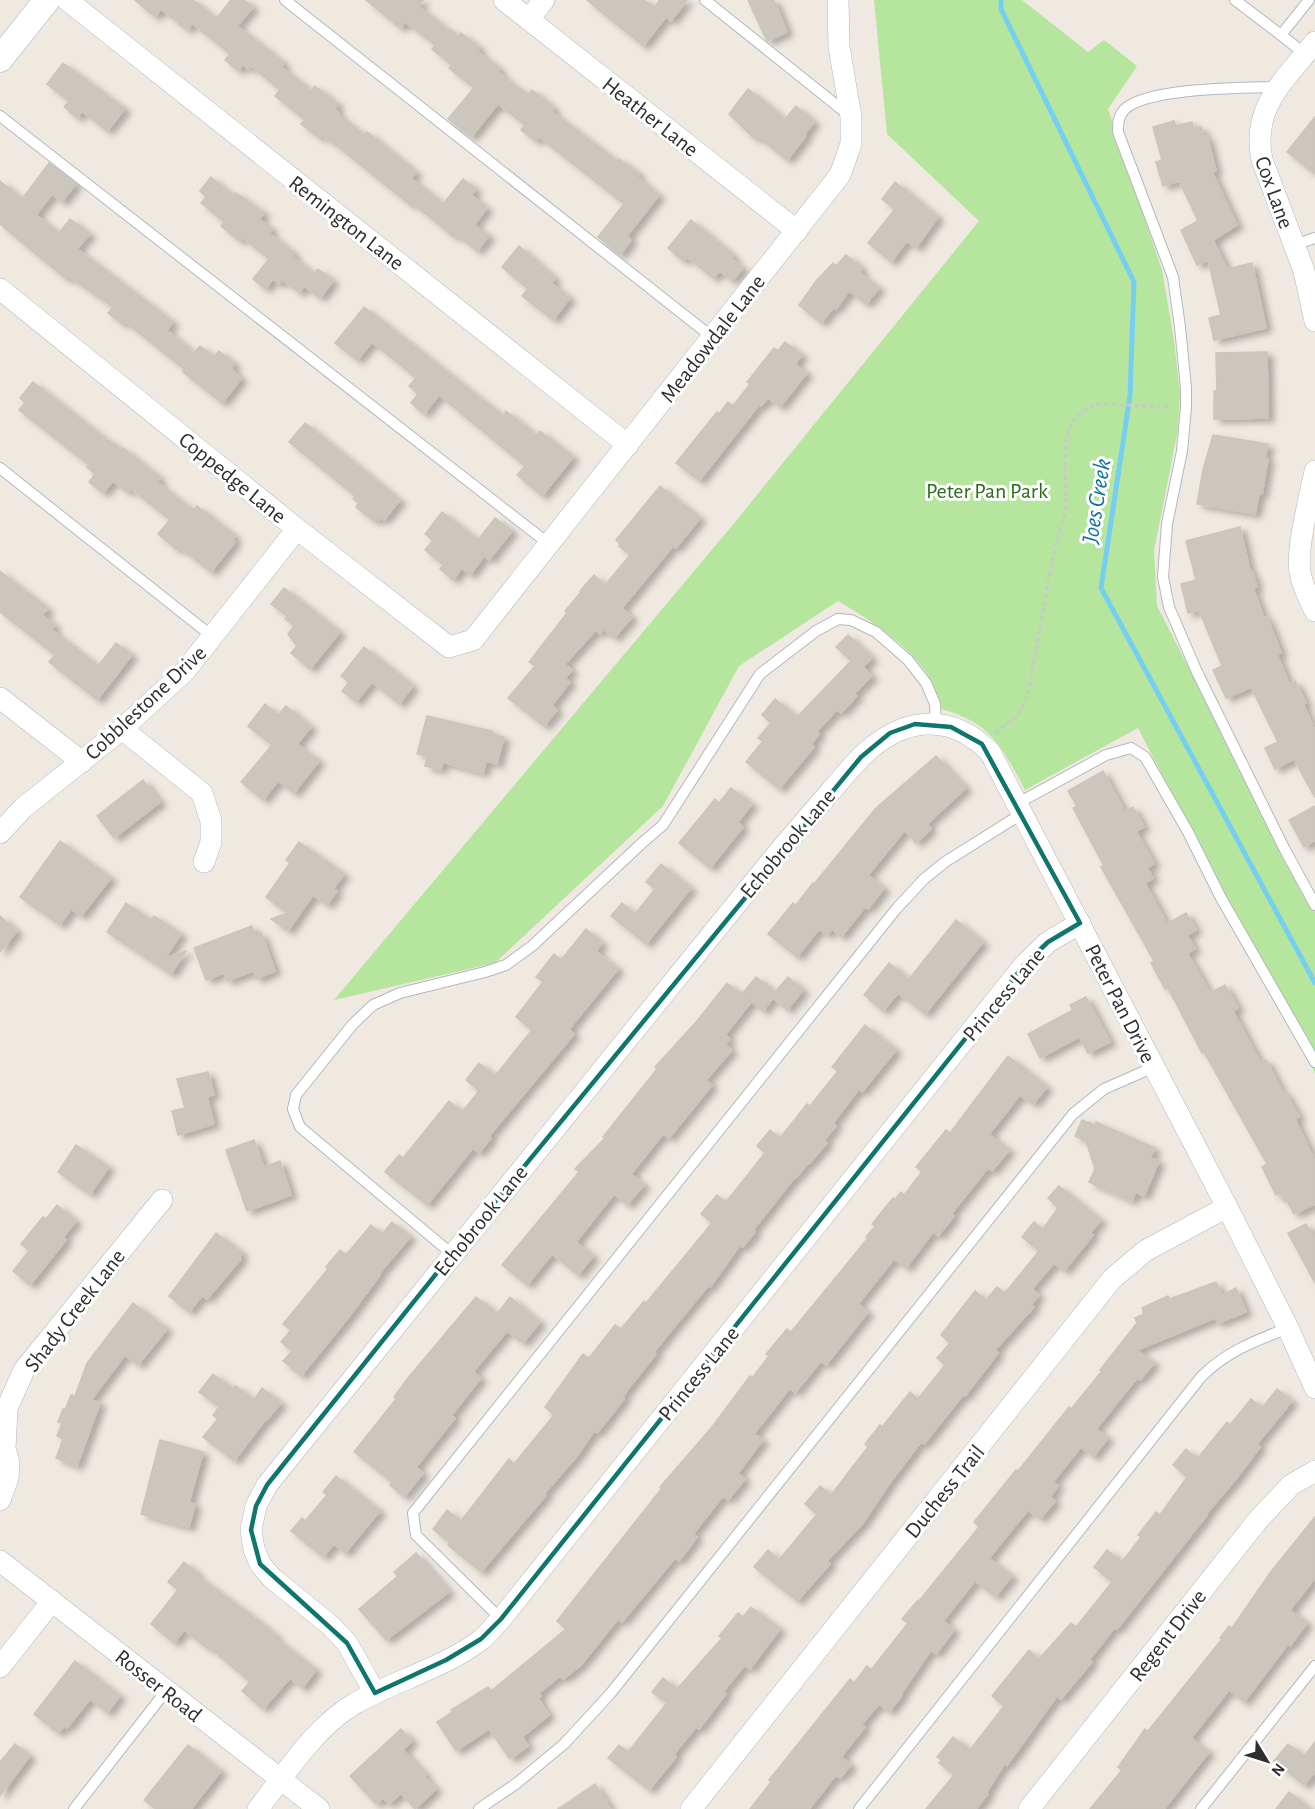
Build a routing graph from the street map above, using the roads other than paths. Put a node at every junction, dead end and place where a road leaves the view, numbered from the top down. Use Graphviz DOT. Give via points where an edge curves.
graph roads {
  1 [pos="47,0"];
  2 [pos="67,0"];
  3 [pos="285,0"];
  4 [pos="504,0"];
  5 [pos="544,0"];
  6 [pos="705,0"];
  7 [pos="838,0"];
  8 [pos="1235,0"];
  9 [pos="1309,0"];
  10 [pos="529,19"];
  11 [pos="1281,35"];
  12 [pos="1310,48"];
  13 [pos="0,58"];
  14 [pos="1280,87"];
  15 [pos="0,116"];
  16 [pos="851,117"];
  17 [pos="797,231"];
  18 [pos="1315,238"];
  19 [pos="1294,244"];
  20 [pos="0,289"];
  21 [pos="1315,321"];
  22 [pos="712,337"];
  23 [pos="628,445"];
  24 [pos="0,468"];
  25 [pos="1315,471"];
  26 [pos="297,529"];
  27 [pos="549,544"];
  28 [pos="1315,611"];
  29 [pos="213,637"];
  30 [pos="473,640"];
  31 [pos="0,698"];
  32 [pos="936,723"];
  33 [pos="122,729"];
  34 [pos="861,757"];
  35 [pos="82,762"];
  36 [pos="1021,808"];
  37 [pos="0,832"];
  38 [pos="204,862"];
  39 [pos="1315,905"];
  40 [pos="1080,923"];
  41 [pos="1315,1062"];
  42 [pos="1154,1067"];
  43 [pos="162,1200"];
  44 [pos="1227,1207"];
  45 [pos="452,1254"];
  46 [pos="1288,1328"];
  47 [pos="1315,1388"];
  48 [pos="1315,1471"];
  49 [pos="0,1500"];
  50 [pos="0,1561"];
  51 [pos="52,1601"];
  52 [pos="501,1619"];
  53 [pos="0,1666"];
  54 [pos="1315,1666"];
  55 [pos="166,1691"];
  56 [pos="375,1694"];
  57 [pos="281,1780"];
  58 [pos="74,1809"];
  59 [pos="258,1809"];
  60 [pos="319,1809"];
  61 [pos="479,1809"];
  62 [pos="691,1809"];
  63 [pos="859,1809"];
  64 [pos="1029,1809"];
  65 [pos="1201,1809"];
  1 -- 13 [label="street"];
  2 -- 23 [label="street, Remington Lane"];
  3 -- 22 [label="lane"];
  4 -- 10 [label="street, Heather Lane"];
  5 -- 10 [label="street"];
  6 -- 16 [label="lane"];
  7 -- 16 [label="street, Meadowdale Lane" via="838,47"];
  8 -- 11 [label="lane"];
  9 -- 11 [label="lane"];
  10 -- 17 [label="street, Heather Lane"];
  11 -- 12 [label="lane"];
  12 -- 14 [label="street, Cox Lane"];
  14 -- 19 [label="street, Cox Lane" via="1266,107 1258,144"];
  14 -- 39 [label="lane" via="1219,88 1142,100 1126,108 1118,118 1118,132 1173,277 1186,388 1182,451 1167,524 1163,577 1169,607 1197,672"];
  15 -- 27 [label="lane"];
  16 -- 17 [label="street, Meadowdale Lane" via="851,144 840,175"];
  17 -- 22 [label="street, Meadowdale Lane"];
  18 -- 19 [label="lane"];
  19 -- 21 [label="street, Cox Lane"];
  20 -- 26 [label="street, Coppedge Lane"];
  22 -- 23 [label="street, Meadowdale Lane"];
  23 -- 27 [label="street, Meadowdale Lane"];
  24 -- 29 [label="lane"];
  25 -- 28 [label="street" via="1300,554 1302,583"];
  26 -- 29 [label="street, Cobblestone Drive"];
  26 -- 30 [label="street, Coppedge Lane" via="449,647"];
  27 -- 30 [label="street, Meadowdale Lane"];
  29 -- 33 [label="street, Cobblestone Drive" via="185,671"];
  31 -- 35 [label="street"];
  32 -- 34 [label="street, Peter Pan Drive" via="915,724 890,733"];
  32 -- 36 [label="street, Peter Pan Drive" via="982,744"];
  32 -- 45 [label="lane" via="935,704 926,683 908,660 876,632 851,620 838,619 760,674 663,825 532,946 506,965 400,993 373,1005 353,1024 296,1095 293,1109 300,1127"];
  33 -- 35 [label="street, Cobblestone Drive"];
  33 -- 38 [label="street" via="202,793 211,820 211,842"];
  34 -- 45 [label="street, Echobrook Lane" via="776,855"];
  35 -- 37 [label="street, Cobblestone Drive" via="23,808"];
  36 -- 40 [label="street, Peter Pan Drive"];
  36 -- 41 [label="lane" via="1106,755 1131,748 1145,757"];
  36 -- 52 [label="lane" via="945,862 897,908 413,1513 416,1535"];
  40 -- 42 [label="street, Peter Pan Drive"];
  40 -- 52 [label="street, Princess Lane" via="1048,942 1025,964"];
  42 -- 44 [label="street, Peter Pan Drive"];
  42 -- 61 [label="lane" via="1104,1089 1073,1114 610,1694 564,1744"];
  43 -- 49 [label="street, Shady Creek Lane" via="24,1370 7,1408 8,1478"];
  44 -- 46 [label="street, Peter Pan Drive"];
  44 -- 62 [label="street, Duchess Trail" via="1145,1251 1112,1279"];
  45 -- 56 [label="street, Echobrook Lane" via="267,1485 256,1506 251,1530 260,1564 347,1643"];
  46 -- 47 [label="street, Peter Pan Drive"];
  46 -- 63 [label="lane" via="1245,1345 1217,1361 1201,1377"];
  48 -- 64 [label="street, Regent Drive" via="1291,1485 1258,1520"];
  50 -- 51 [label="street, Rosser Road"];
  51 -- 53 [label="street"];
  51 -- 55 [label="street, Rosser Road"];
  52 -- 56 [label="street, Princess Lane" via="481,1639 446,1660"];
  54 -- 65 [label="lane"];
  55 -- 57 [label="street, Rosser Road"];
  55 -- 58 [label="lane"];
  56 -- 57 [label="street, Princess Lane" via="333,1719"];
  57 -- 59 [label="street, Princess Lane"];
  57 -- 60 [label="street, Rosser Road"];
}
